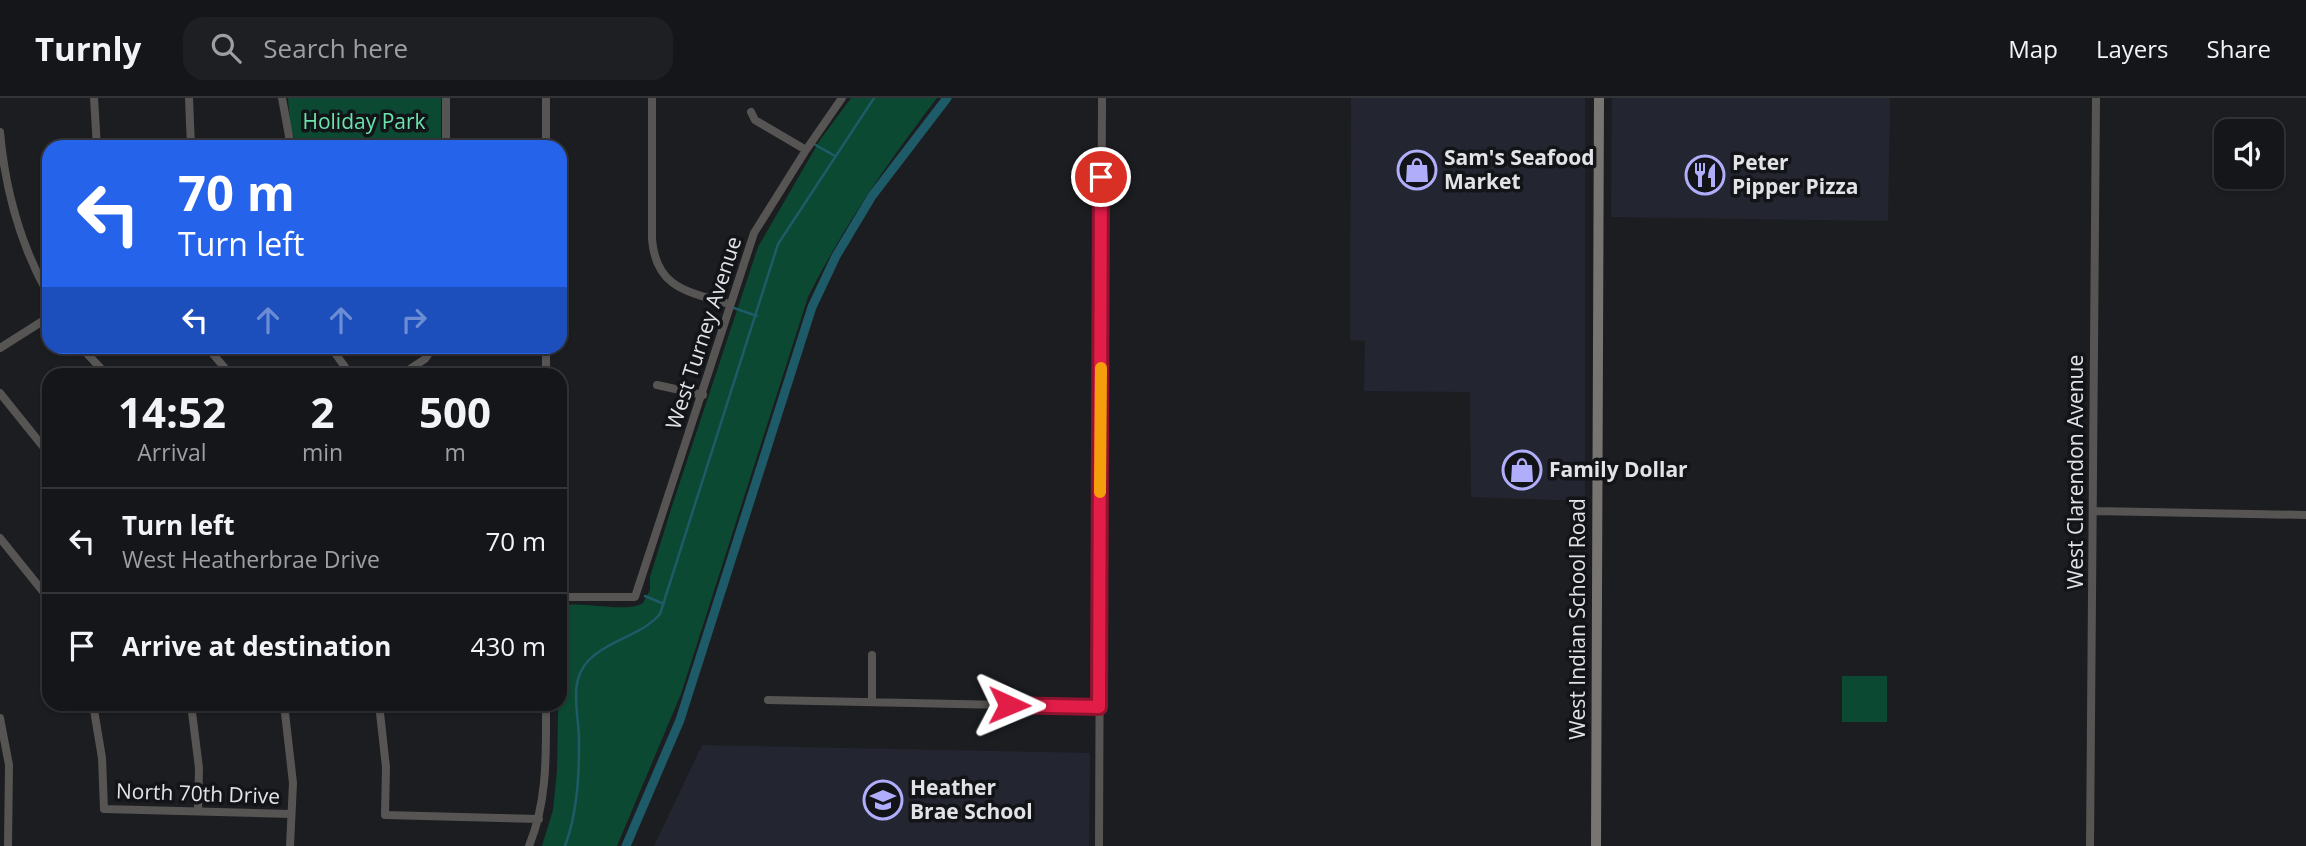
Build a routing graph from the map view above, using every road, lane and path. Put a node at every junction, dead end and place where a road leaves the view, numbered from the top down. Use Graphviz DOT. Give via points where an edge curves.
graph roads {
  1 [pos="94,98"];
  2 [pos="189,98"];
  3 [pos="282,98"];
  4 [pos="446,98"];
  5 [pos="546,98"];
  6 [pos="652,98"];
  7 [pos="842,98"];
  8 [pos="1102,98"];
  9 [pos="1599,98"];
  10 [pos="2096,98"];
  11 [pos="751,112"];
  12 [pos="0,132"];
  13 [pos="97,140"];
  14 [pos="191,140"];
  15 [pos="290,140"];
  16 [pos="446,140"];
  17 [pos="546,140"];
  18 [pos="806,150"];
  19 [pos="42,279"];
  20 [pos="729,304"];
  21 [pos="42,321"];
  22 [pos="0,348"];
  23 [pos="87,354"];
  24 [pos="213,354"];
  25 [pos="428,354"];
  26 [pos="100,368"];
  27 [pos="225,368"];
  28 [pos="411,368"];
  29 [pos="657,386"];
  30 [pos="0,393"];
  31 [pos="703,395"];
  32 [pos="42,445"];
  33 [pos="2094,511"];
  34 [pos="2306,515"];
  35 [pos="0,538"];
  36 [pos="42,590"];
  37 [pos="567,597"];
  38 [pos="873,655"];
  39 [pos="768,700"];
  40 [pos="872,702"];
  41 [pos="1099,707"];
  42 [pos="94,711"];
  43 [pos="192,711"];
  44 [pos="285,711"];
  45 [pos="380,711"];
  46 [pos="546,711"];
  47 [pos="0,718"];
  48 [pos="5,806"];
  49 [pos="198,811"];
  50 [pos="291,814"];
  51 [pos="538,819"];
  52 [pos="8,846"];
  53 [pos="290,846"];
  54 [pos="529,846"];
  55 [pos="1099,846"];
  56 [pos="1596,846"];
  57 [pos="2090,846"];
  1 -- 13 [label="street"];
  2 -- 14 [label="street"];
  3 -- 15 [label="street"];
  4 -- 16 [label="street"];
  5 -- 17 [label="street"];
  6 -- 20 [label="street" via="654,260 677,287"];
  7 -- 18 [label="street, West Turney Avenue"];
  8 -- 41 [label="street"];
  9 -- 56 [label="main road, West Indian School Road"];
  10 -- 33 [label="street, West Clarendon Avenue"];
  11 -- 18 [label="street" via="755,120"];
  12 -- 19 [label="street" via="15,214"];
  18 -- 20 [label="street, West Turney Avenue" via="754,233"];
  20 -- 31 [label="street, West Turney Avenue"];
  21 -- 22 [label="street"];
  23 -- 26 [label="street"];
  24 -- 27 [label="street"];
  25 -- 28 [label="street"];
  29 -- 31 [label="street"];
  30 -- 32 [label="street"];
  31 -- 37 [label="street, West Turney Avenue" via="635,597"];
  33 -- 34 [label="street"];
  33 -- 57 [label="street, West Clarendon Avenue"];
  35 -- 36 [label="street"];
  38 -- 40 [label="street"];
  39 -- 40 [label="street"];
  40 -- 41 [label="street"];
  41 -- 55 [label="street"];
  42 -- 49 [label="street, North 70th Drive" via="104,809"];
  43 -- 49 [label="street" via="199,768"];
  44 -- 50 [label="street" via="291,752"];
  45 -- 51 [label="street" via="385,815"];
  46 -- 51 [label="street" via="546,766"];
  47 -- 48 [label="street" via="9,765"];
  48 -- 52 [label="street"];
  49 -- 50 [label="street, North 70th Drive"];
  50 -- 53 [label="street"];
  51 -- 54 [label="street"];
}
